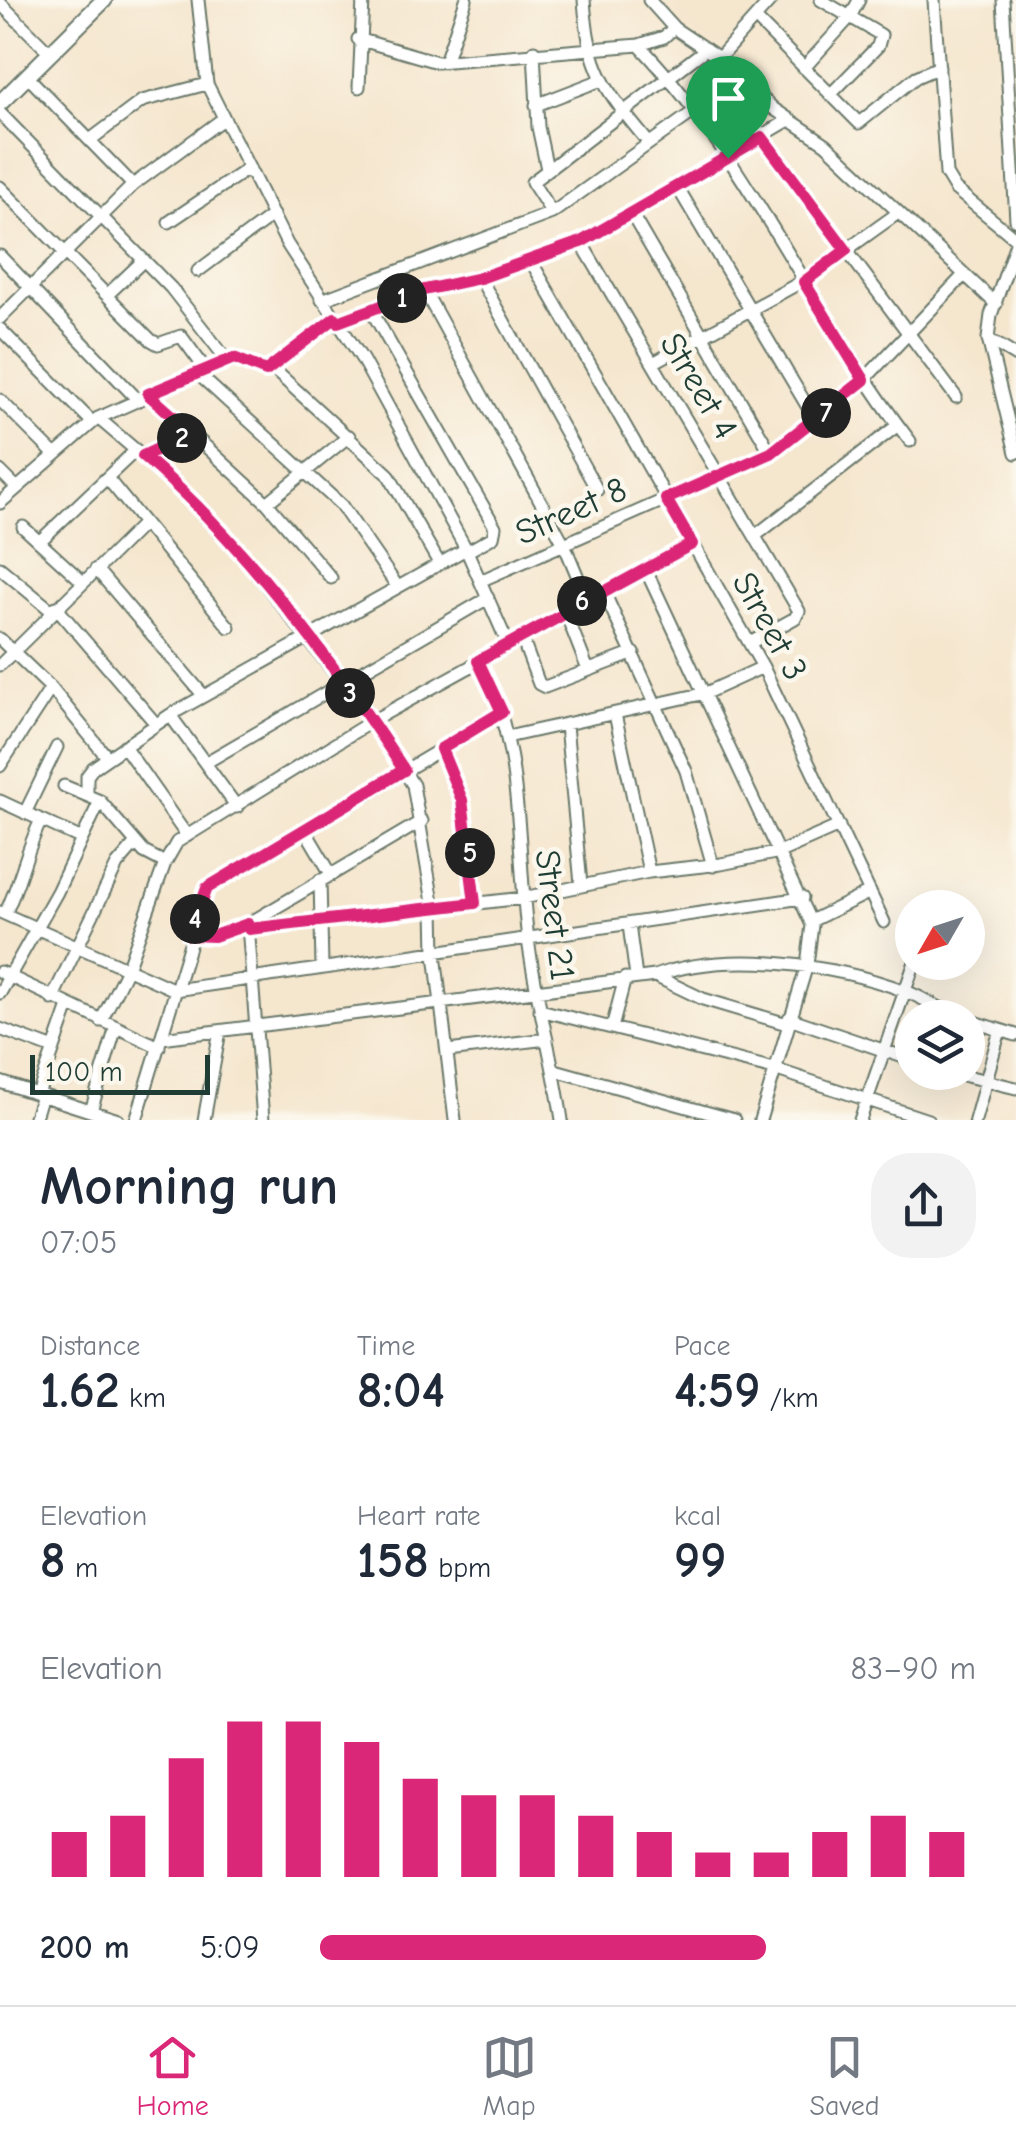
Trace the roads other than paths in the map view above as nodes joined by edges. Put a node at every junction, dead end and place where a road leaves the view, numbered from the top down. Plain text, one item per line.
1 (104, 0) edge
2 (198, 0) edge
3 (363, 0) edge
4 (466, 0) edge
5 (584, 0) edge
6 (649, 0) edge
7 (771, 0) edge
8 (821, 0) edge
9 (859, 0) edge
10 (934, 0) edge
11 (1002, 0) edge
12 (0, 3) edge
13 (850, 17) junction
14 (756, 19) junction
15 (674, 28) junction
16 (358, 39) junction
17 (639, 45) junction
18 (588, 48) junction
19 (706, 49) junction
20 (534, 52) junction
21 (50, 54) junction
22 (720, 58) junction
23 (445, 62) junction
24 (939, 67) junction
25 (804, 68) junction
26 (27, 76) junction
27 (669, 76) junction
28 (602, 80) junction
29 (207, 84) junction
30 (746, 84) junction
31 (359, 87) dead end
32 (830, 94) junction
33 (0, 103) edge
34 (536, 105) junction
35 (623, 112) junction
36 (0, 113) edge
37 (698, 113) junction
38 (224, 118) junction
39 (789, 120) junction
40 (762, 137) junction
41 (90, 140) junction
42 (648, 142) junction
43 (1014, 154) edge
44 (728, 158) junction
45 (249, 168) junction
46 (547, 169) junction
47 (133, 185) junction
48 (0, 187) edge
49 (678, 188) junction
50 (552, 213) junction
51 (898, 213) junction
52 (100, 214) junction
53 (273, 215) junction
54 (632, 215) junction
55 (1016, 220) edge
56 (170, 222) dead end
57 (1016, 241) edge
58 (581, 242) junction
59 (846, 250) junction
60 (64, 252) junction
61 (0, 256) edge
62 (144, 260) junction
63 (531, 261) junction
64 (198, 271) dead end
65 (964, 274) junction
66 (1012, 275) edge
67 (480, 278) junction
68 (804, 282) junction
69 (30, 286) junction
70 (424, 290) junction
71 (107, 295) junction
72 (322, 300) junction
73 (996, 304) junction
74 (371, 310) junction
75 (751, 312) junction
76 (0, 318) edge
77 (336, 320) junction
78 (0, 329) edge
79 (908, 333) junction
80 (703, 337) junction
81 (988, 339) junction
82 (1016, 356) edge
83 (228, 360) junction
84 (653, 363) junction
85 (271, 367) junction
86 (202, 372) junction
87 (864, 380) junction
88 (143, 396) junction
89 (956, 397) dead end
90 (0, 400) edge
91 (1011, 419) edge
92 (95, 420) junction
93 (816, 422) junction
94 (898, 425) junction
95 (192, 433) junction
96 (349, 436) junction
97 (910, 441) dead end
98 (53, 453) junction
99 (140, 453) junction
100 (771, 453) junction
101 (1016, 453) edge
102 (307, 470) junction
103 (0, 471) edge
104 (720, 477) junction
105 (107, 478) junction
106 (16, 487) junction
107 (598, 490) dead end
108 (666, 499) junction
109 (267, 502) junction
110 (0, 503) edge
111 (144, 523) junction
112 (23, 527) dead end
113 (755, 536) junction
114 (40, 542) junction
115 (564, 544) junction
116 (692, 544) junction
117 (467, 550) junction
118 (439, 563) junction
119 (0, 568) edge
120 (644, 568) junction
121 (96, 569) junction
122 (331, 578) dead end
123 (480, 580) junction
124 (82, 582) junction
125 (397, 586) junction
126 (603, 590) junction
127 (488, 598) junction
128 (586, 599) junction
129 (54, 609) junction
130 (565, 611) junction
131 (229, 627) dead end
132 (521, 636) junction
133 (0, 639) edge
134 (307, 639) junction
135 (750, 643) junction
136 (508, 644) junction
137 (11, 649) junction
138 (634, 652) junction
139 (478, 661) junction
140 (0, 665) edge
141 (763, 666) junction
142 (588, 670) junction
143 (341, 682) junction
144 (50, 688) junction
145 (706, 693) junction
146 (204, 696) junction
147 (658, 704) junction
148 (502, 712) junction
149 (614, 714) junction
150 (170, 715) junction
151 (372, 722) junction
152 (156, 724) junction
153 (566, 725) junction
154 (508, 738) junction
155 (124, 746) junction
156 (57, 747) dead end
157 (441, 749) junction
158 (107, 757) junction
159 (205, 763) junction
160 (0, 766) edge
161 (404, 770) junction
162 (64, 786) dead end
163 (87, 795) junction
164 (0, 801) edge
165 (100, 801) junction
166 (237, 807) junction
167 (25, 812) junction
168 (42, 820) junction
169 (422, 821) junction
170 (839, 826) junction
171 (305, 830) junction
172 (187, 836) junction
173 (80, 838) junction
174 (136, 843) junction
175 (780, 852) junction
176 (165, 863) junction
177 (712, 866) junction
178 (649, 872) junction
179 (325, 877) junction
180 (581, 884) junction
181 (870, 892) junction
182 (523, 898) junction
183 (802, 898) junction
184 (475, 903) junction
185 (434, 908) junction
186 (2, 913) edge
187 (320, 920) junction
188 (811, 921) junction
189 (884, 922) dead end
190 (628, 924) junction
191 (249, 927) junction
192 (36, 928) junction
193 (190, 935) junction
194 (528, 940) junction
195 (78, 947) junction
196 (435, 954) junction
197 (806, 965) junction
198 (322, 966) junction
199 (127, 969) junction
200 (5, 974) edge
201 (656, 976) junction
202 (255, 978) junction
203 (630, 978) junction
204 (909, 980) edge
205 (535, 988) junction
206 (175, 990) junction
207 (906, 991) junction
208 (0, 994) edge
209 (52, 999) junction
210 (924, 1000) edge
211 (440, 1003) junction
212 (69, 1006) junction
213 (540, 1010) junction
214 (101, 1021) junction
215 (788, 1021) junction
216 (985, 1025) edge
217 (257, 1026) junction
218 (0, 1028) edge
219 (116, 1028) junction
220 (612, 1028) junction
221 (1000, 1030) junction
222 (220, 1031) junction
223 (1016, 1034) edge
224 (547, 1039) junction
225 (160, 1042) junction
226 (54, 1049) junction
227 (448, 1051) junction
228 (886, 1051) junction
229 (895, 1054) edge
230 (774, 1068) junction
231 (555, 1070) junction
232 (0, 1082) edge
233 (987, 1082) junction
234 (1016, 1088) edge
235 (40, 1095) junction
236 (866, 1102) junction
237 (86, 1114) edge
238 (34, 1120) edge
239 (118, 1120) edge
240 (136, 1120) edge
241 (204, 1120) edge
242 (263, 1120) edge
243 (455, 1120) edge
244 (562, 1120) edge
245 (734, 1120) edge
246 (760, 1120) edge
247 (860, 1120) edge
248 (928, 1120) edge
249 (975, 1120) edge

1 - 21 street
2 - 29 street
3 - 16 street
4 - 23 street
5 - 18 street
6 - 15 street
7 - 14 street
8 - 13 street
9 - 13 street
10 - 24 street
11 - 43 street
12 - 21 street
13 - 25 street
13 - 32 street
14 - 22 street
14 - 25 street
15 - 17 street
15 - 19 street
16 - 23 street
16 - 31 street
17 - 18 street
17 - 27 street
18 - 20 street
18 - 28 street
19 - 22 street
19 - 27 street
20 - 23 street
20 - 34 street
21 - 26 street
22 - 30 street
24 - 32 street
24 - 57 street
25 - 32 street
26 - 33 street
26 - 41 street
27 - 35 street
27 - 37 street
28 - 34 street
28 - 35 street
29 - 38 street
29 - 41 street
30 - 37 street
30 - 39 street
34 - 46 street
35 - 42 street
35 - 46 street
36 - 52 street
37 - 42 street
37 - 44 street
38 - 45 street
38 - 47 street
39 - 40 street
39 - 51 street
40 - 44 street
40 - 59 street
41 - 47 street
42 - 50 street
43 - 55 street
44 - 49 street
44 - 68 street
45 - 53 street
45 - 56 street
46 - 50 street
47 - 52 street
48 - 60 street
49 - 54 street
49 - 75 street
50 - 72 street
51 - 59 street
51 - 65 street
52 - 60 street
52 - 62 street
53 - 64 street
53 - 72 street
54 - 58 street
54 - 80 street
57 - 66 street
58 - 63 street
58 - 84 street, Street 4
59 - 68 street
59 - 79 street
60 - 69 street
60 - 71 street
61 - 69 street
62 - 71 street
62 - 83 street
63 - 67 street
63 - 108 street, Street 3
65 - 73 street
65 - 79 street, Street 8
66 - 73 street
67 - 70 street
67 - 107 street
68 - 75 street
68 - 87 street
69 - 76 street
69 - 88 street
70 - 74 street
70 - 115 street
71 - 86 street
72 - 77 street
73 - 81 street
74 - 77 street
74 - 117 street
75 - 80 street
75 - 93 street
77 - 85 street
77 - 117 street
78 - 92 street
79 - 87 street, Street 8
79 - 89 street
80 - 84 street
80 - 100 street
81 - 82 street
81 - 91 street
83 - 85 street
83 - 86 street
84 - 104 street, Street 4
85 - 96 street
86 - 88 street
86 - 102 street
87 - 93 street, Street 8
87 - 94 street
88 - 92 street
88 - 95 street
90 - 98 street
91 - 101 street
92 - 98 street
92 - 99 street
93 - 100 street, Street 8
94 - 97 street
94 - 113 street
95 - 99 street
95 - 109 street
96 - 102 street
96 - 118 street
98 - 106 street
99 - 105 street
99 - 134 street
100 - 104 street, Street 8
102 - 109 street
102 - 125 street
103 - 106 street
104 - 108 street, Street 8
104 - 113 street, Street 4
105 - 111 street
105 - 114 street
106 - 110 street
108 - 115 street, Street 8
108 - 116 street, Street 3
109 - 122 street
111 - 121 street
111 - 131 street
112 - 114 street
113 - 135 street, Street 4
114 - 124 street
115 - 123 street, Street 8
115 - 128 street
116 - 120 street
116 - 135 street, Street 3
117 - 118 street
117 - 123 street
118 - 125 street
119 - 129 street
120 - 126 street
120 - 145 street
121 - 124 street
121 - 146 street
123 - 127 street
124 - 129 street
125 - 134 street
126 - 128 street
126 - 138 street
127 - 136 street
127 - 143 street
128 - 130 street
129 - 137 street
129 - 152 street
130 - 132 street
130 - 142 street
132 - 136 street
132 - 142 street
133 - 137 street
134 - 143 street
134 - 146 street
135 - 141 street, Street 3
136 - 139 street
137 - 140 street
137 - 144 street
138 - 142 street
138 - 147 street
139 - 148 street, Street 21
139 - 151 street
141 - 145 street
141 - 170 street, Street 3
143 - 151 street
143 - 159 street
144 - 158 street
144 - 160 street
145 - 147 street
145 - 175 street
146 - 150 street
147 - 149 street
147 - 177 street
148 - 154 street, Street 21
148 - 157 street
149 - 153 street
149 - 178 street
150 - 152 street
150 - 159 street
151 - 161 street
151 - 166 street
152 - 155 street
153 - 154 street
153 - 180 street
154 - 182 street, Street 21
155 - 158 street
155 - 172 street
156 - 167 street
157 - 161 street
157 - 184 street
158 - 163 street
159 - 166 street
161 - 169 street
161 - 171 street
162 - 163 street
163 - 165 street
164 - 167 street
165 - 173 street
165 - 174 street
166 - 172 street
167 - 168 street
168 - 173 street
168 - 186 street
169 - 179 street
169 - 185 street
170 - 175 street
170 - 181 street, Street 3
171 - 179 street
171 - 193 street
172 - 176 street
173 - 192 street
174 - 176 street
174 - 195 street
175 - 177 street
175 - 183 street
176 - 199 street
177 - 178 street
178 - 180 street
179 - 187 street
179 - 191 street
180 - 182 street
181 - 188 street
181 - 189 street, Street 3
182 - 184 street
182 - 194 street, Street 21
183 - 188 street
183 - 190 street
184 - 185 street
185 - 187 street
185 - 196 street
186 - 192 street
187 - 191 street
187 - 198 street
188 - 197 street
190 - 194 street
190 - 203 street
191 - 193 street
191 - 202 street
192 - 195 street
192 - 200 street
193 - 206 street
194 - 196 street
194 - 205 street, Street 21
195 - 199 street
195 - 209 street
196 - 198 street
196 - 211 street
197 - 201 street
197 - 207 street
197 - 215 street
198 - 202 street
199 - 206 street
199 - 214 street
200 - 208 street
200 - 209 street
201 - 203 street
201 - 215 street
202 - 206 street
202 - 217 street
203 - 205 street
203 - 220 street
204 - 207 street
205 - 211 street
205 - 213 street, Street 21
206 - 225 street
207 - 210 street
207 - 228 street
209 - 212 street
211 - 217 street
211 - 227 street
212 - 214 street
212 - 226 street
213 - 220 street
213 - 224 street, Street 21
214 - 219 street
215 - 228 street
215 - 230 street
216 - 221 street
217 - 222 street
217 - 242 street
218 - 226 street
219 - 225 street
219 - 237 street
220 - 230 street
221 - 223 street
221 - 233 street
222 - 225 street
222 - 241 street
224 - 227 street
224 - 231 street, Street 21
225 - 240 street
226 - 235 street
227 - 243 street
228 - 229 street
228 - 236 street
230 - 236 street
230 - 246 street
231 - 244 street, Street 21
231 - 245 street
232 - 235 street
233 - 234 street
233 - 249 street
235 - 237 street
235 - 238 street
236 - 247 street
236 - 248 street
237 - 239 street

